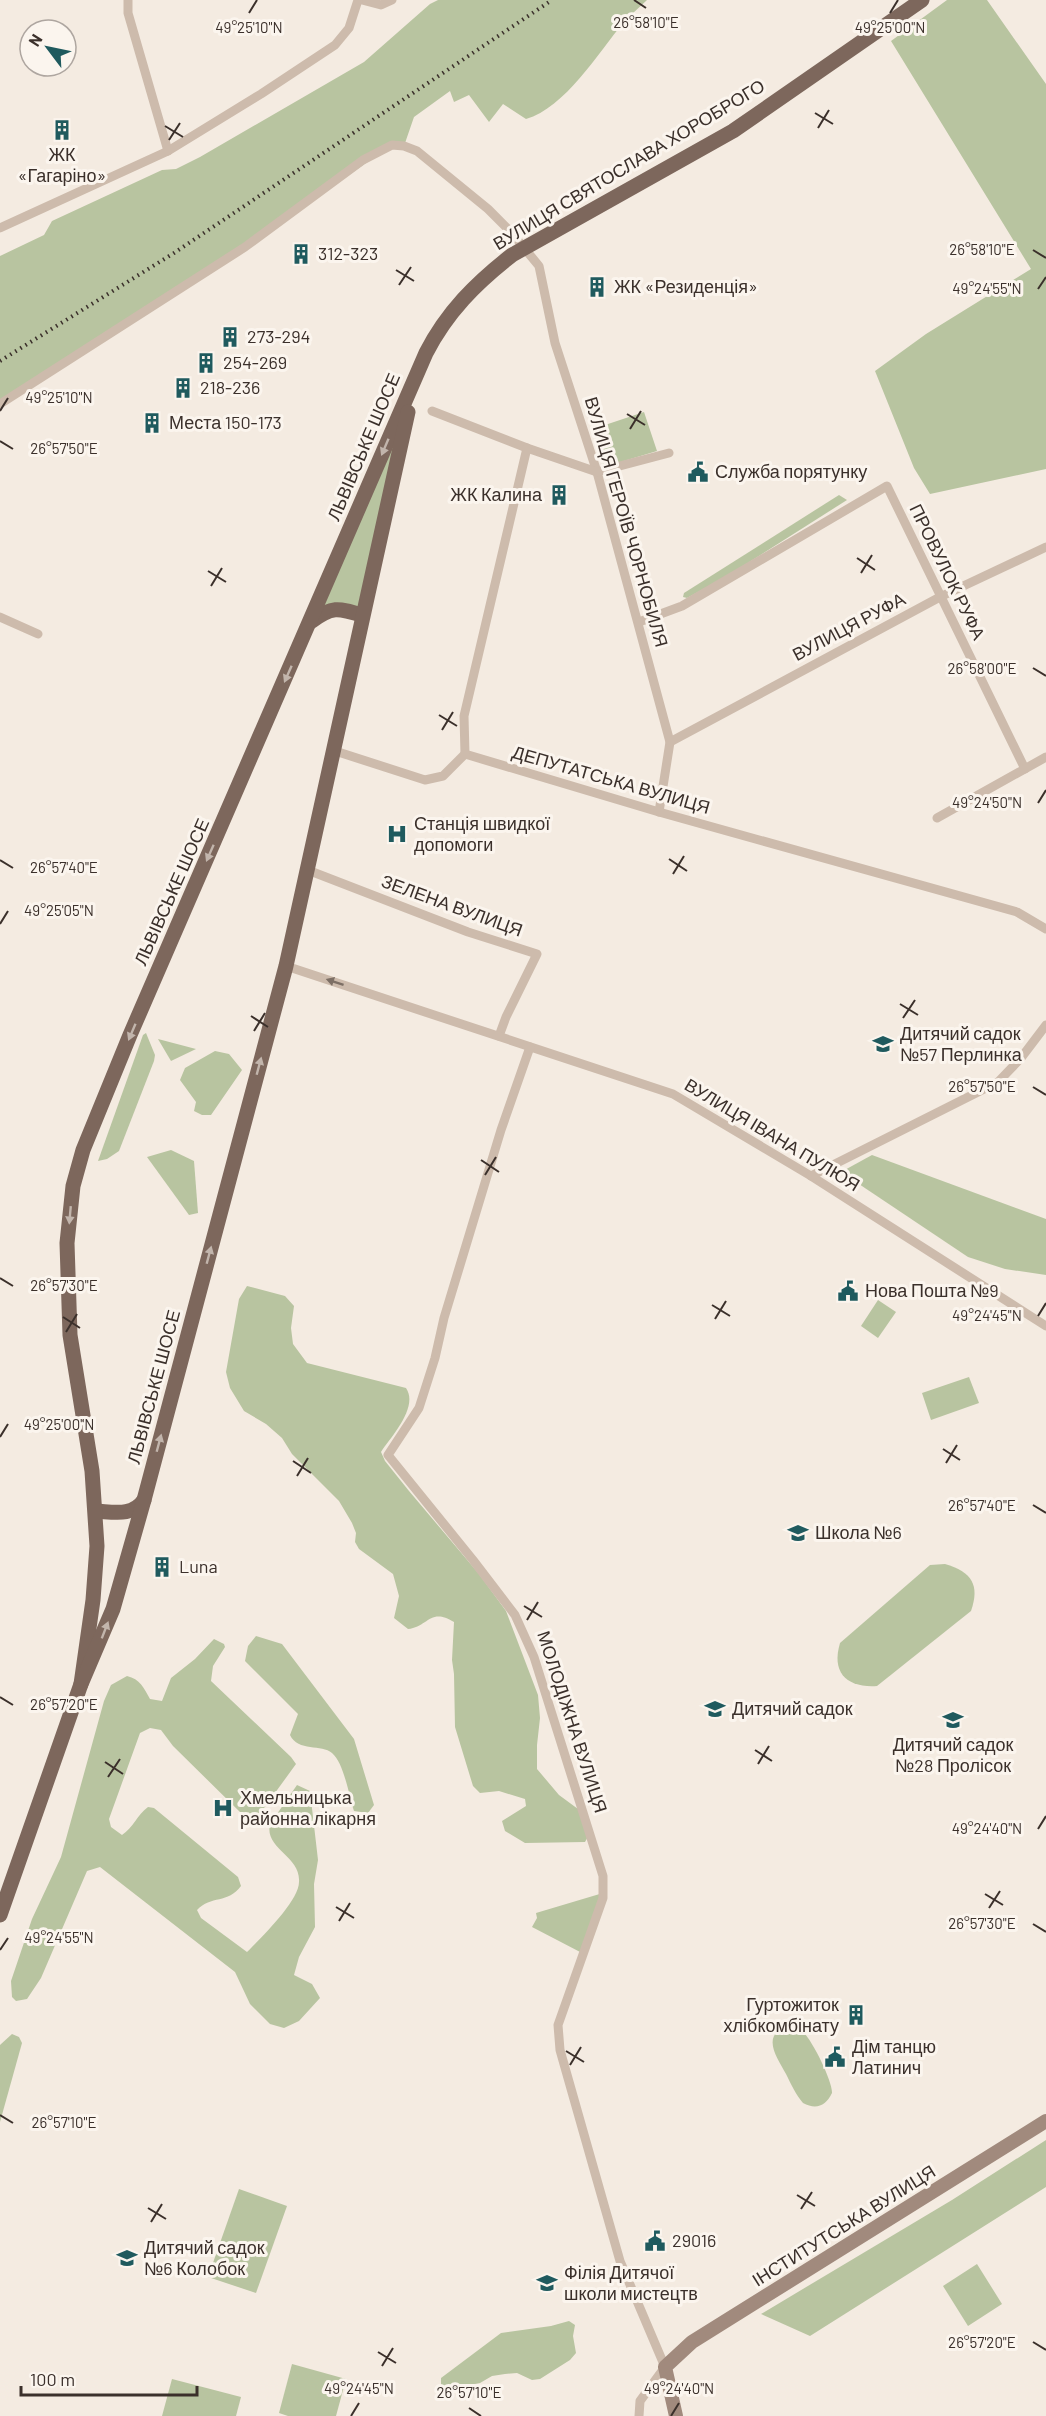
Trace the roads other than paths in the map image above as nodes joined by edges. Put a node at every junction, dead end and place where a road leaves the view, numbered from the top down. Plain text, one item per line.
1 (128, 0) edge
2 (360, 0) edge
3 (392, 0) edge
4 (922, 0) edge
5 (168, 151) junction
6 (0, 228) edge
7 (524, 248) junction
8 (416, 374) junction
9 (0, 404) edge
10 (432, 411) dead end
11 (527, 448) junction
12 (669, 453) dead end
13 (597, 472) junction
14 (1046, 547) edge
15 (940, 597) junction
16 (362, 615) junction
17 (0, 617) edge
18 (312, 621) junction
19 (639, 622) junction
20 (38, 634) dead end
21 (670, 742) junction
22 (332, 750) junction
23 (465, 754) junction
24 (1046, 757) edge
25 (1025, 769) junction
26 (659, 812) junction
27 (937, 818) dead end
28 (305, 869) junction
29 (1046, 929) edge
30 (286, 966) junction
31 (1046, 1025) edge
32 (499, 1036) junction
33 (530, 1047) junction
34 (811, 1176) junction
35 (1046, 1326) edge
36 (144, 1500) junction
37 (96, 1512) junction
38 (81, 1684) junction
39 (0, 1915) edge
40 (1046, 2121) edge
41 (665, 2367) junction
42 (639, 2416) edge
43 (676, 2416) edge

1 - 5 street
2 - 3 street
2 - 5 street
4 - 7 main road, ВУЛИЦЯ СВЯТОСЛАВА ХОРОБРОГО
5 - 6 street
7 - 8 main road, ВУЛИЦЯ СВЯТОСЛАВА ХОРОБРОГО
7 - 9 street, ВУЛИЦЯ ГЕРОЇВ ЧОРНОБИЛЯ
7 - 13 street, ВУЛИЦЯ ГЕРОЇВ ЧОРНОБИЛЯ
8 - 16 main road, ЛЬВІВСЬКЕ ШОСЕ
8 -> 18 main road, ЛЬВІВСЬКЕ ШОСЕ
10 - 11 street
11 - 13 street
11 - 23 street
12 - 13 street
13 - 19 street, ВУЛИЦЯ ГЕРОЇВ ЧОРНОБИЛЯ
14 - 15 street, ВУЛИЦЯ РУФА
15 - 19 street, ПРОВУЛОК РУФА
15 - 21 street, ВУЛИЦЯ РУФА
15 - 25 street, ПРОВУЛОК РУФА
16 - 18 main road
16 - 22 main road, ЛЬВІВСЬКЕ ШОСЕ
17 - 20 street
18 -> 37 main road, ЛЬВІВСЬКЕ ШОСЕ
19 - 21 street, ВУЛИЦЯ ГЕРОЇВ ЧОРНОБИЛЯ
21 - 26 street, ВУЛИЦЯ ГЕРОЇВ ЧОРНОБИЛЯ
22 - 23 street
22 - 28 main road, ЛЬВІВСЬКЕ ШОСЕ
23 - 26 street, ДЕПУТАТСЬКА ВУЛИЦЯ
24 - 25 street
25 - 27 street
26 - 29 street, ДЕПУТАТСЬКА ВУЛИЦЯ
28 - 30 main road, ЛЬВІВСЬКЕ ШОСЕ
28 - 32 street, ЗЕЛЕНА ВУЛИЦЯ
32 -> 30 street, ВУЛИЦЯ ІВАНА ПУЛЮЯ
36 -> 30 main road, ЛЬВІВСЬКЕ ШОСЕ
31 - 34 street
32 - 33 street, ВУЛИЦЯ ІВАНА ПУЛЮЯ
33 - 34 street, ВУЛИЦЯ ІВАНА ПУЛЮЯ
33 - 41 street, МОЛОДІЖНА ВУЛИЦЯ
34 - 35 street, ВУЛИЦЯ ІВАНА ПУЛЮЯ
36 - 37 main road
38 -> 36 main road, ЛЬВІВСЬКЕ ШОСЕ
37 - 38 main road, ЛЬВІВСЬКЕ ШОСЕ
38 - 39 main road, ЛЬВІВСЬКЕ ШОСЕ
40 - 41 street, ІНСТИТУТСЬКА ВУЛИЦЯ
41 - 42 street
41 - 43 street, МОЛОДІЖНА ВУЛИЦЯ

